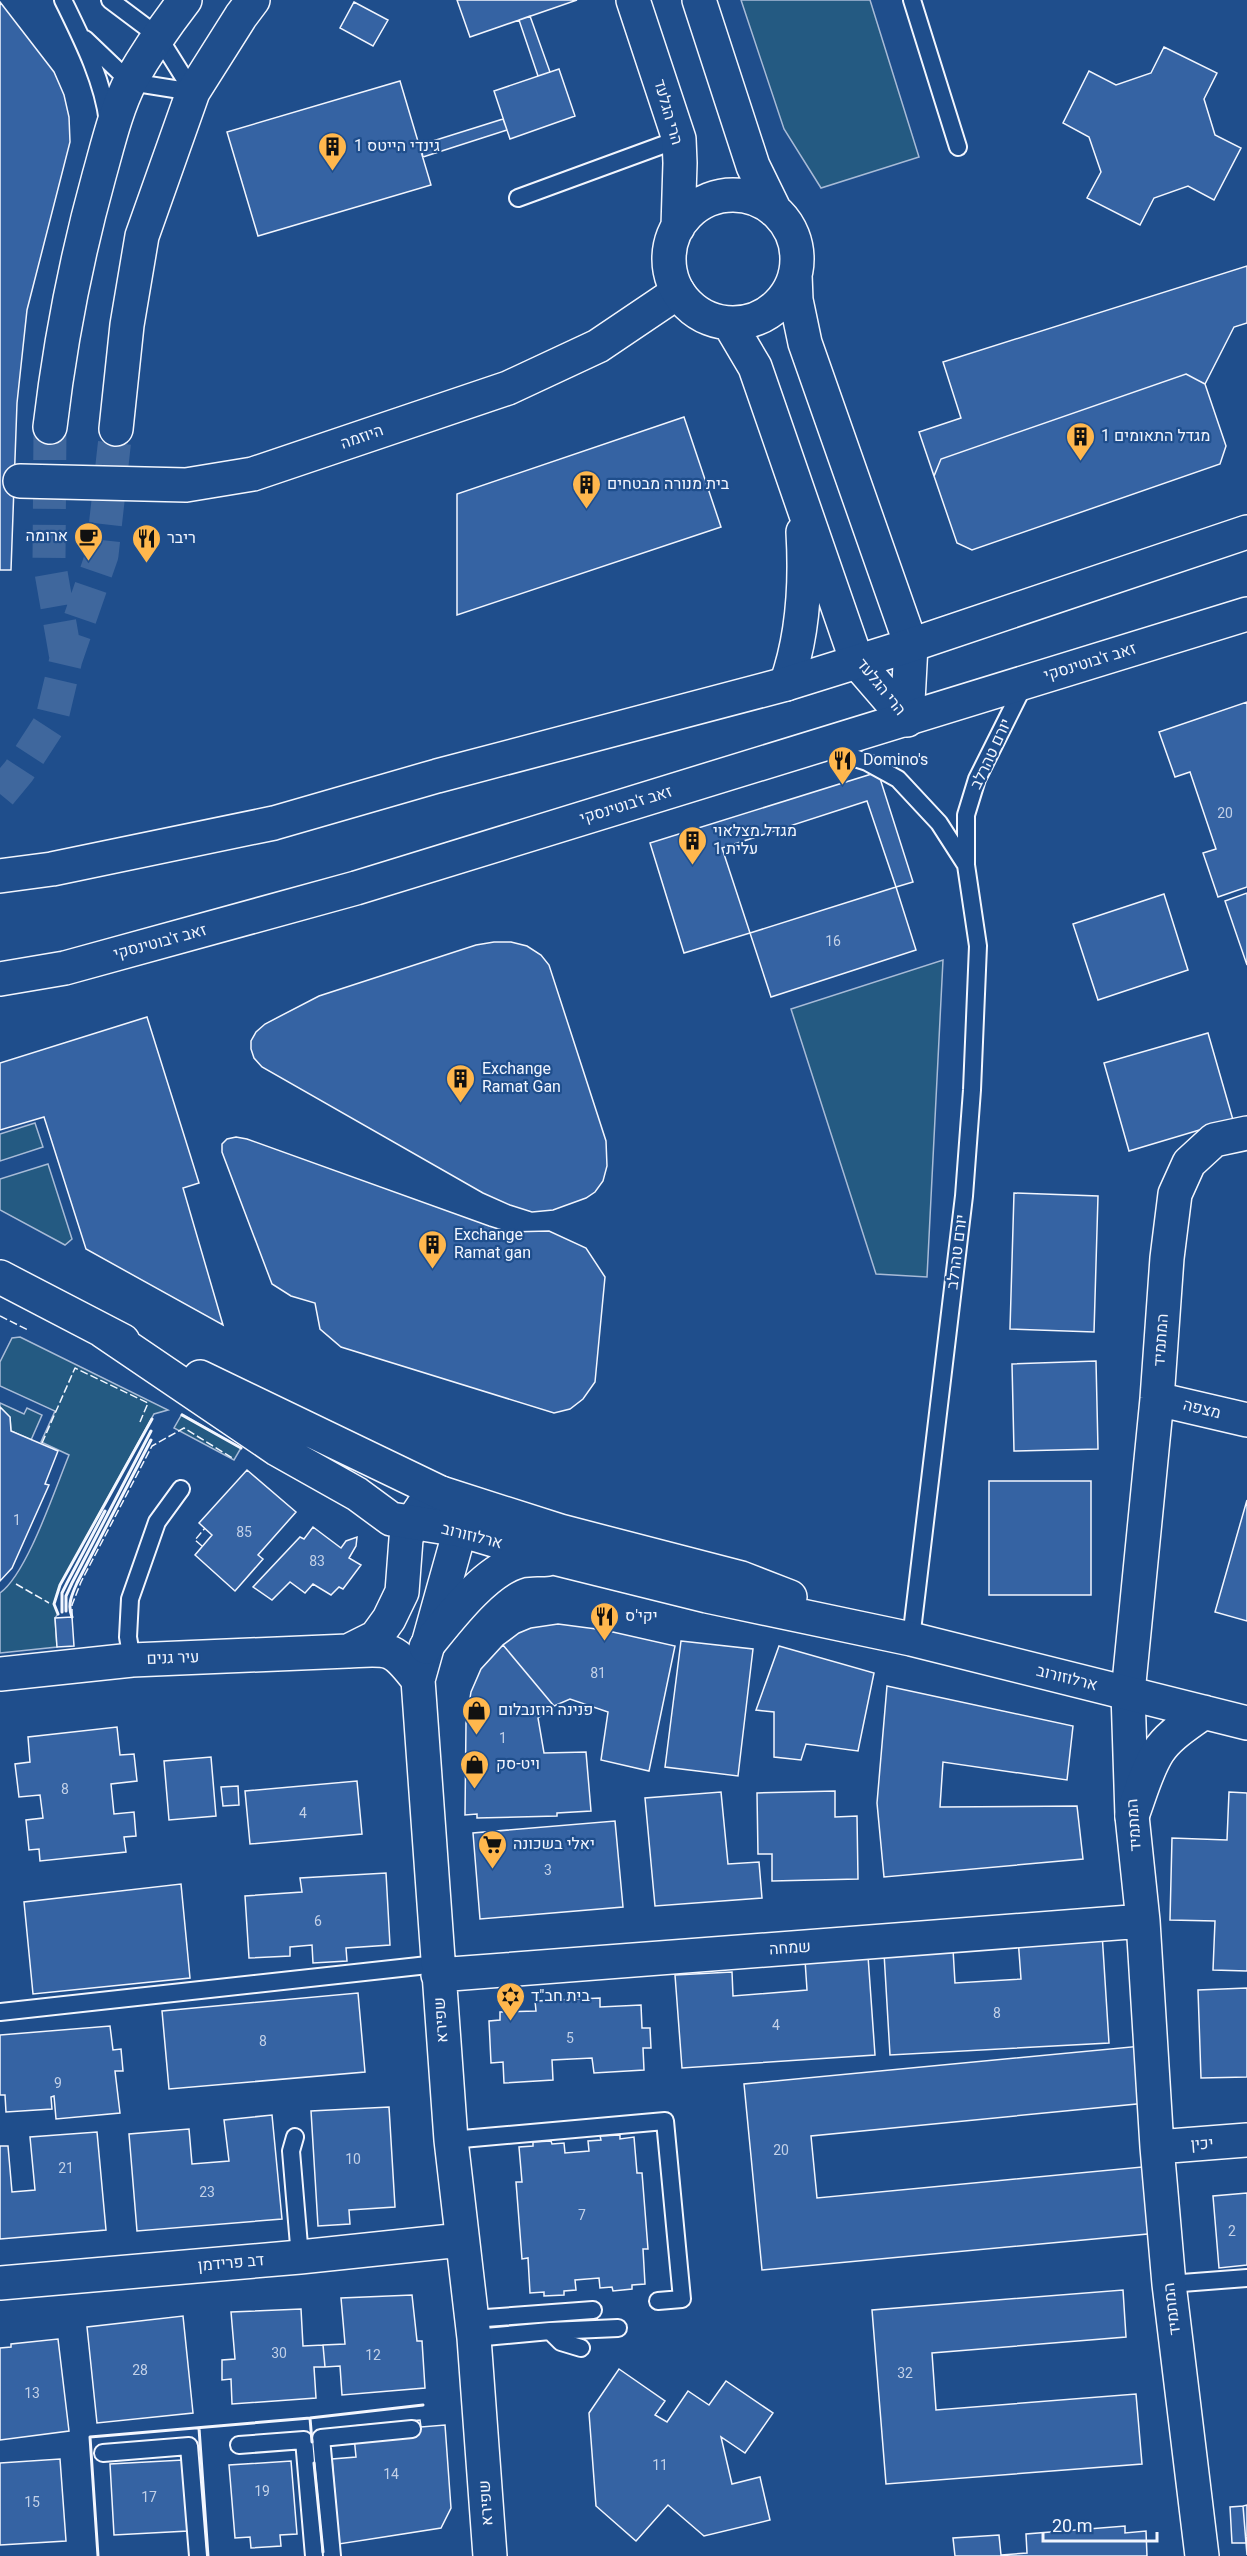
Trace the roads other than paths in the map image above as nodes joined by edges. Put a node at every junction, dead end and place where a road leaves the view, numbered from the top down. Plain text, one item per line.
1 (63, 0) edge
2 (110, 0) edge
3 (185, 0) edge
4 (253, 0) edge
5 (633, 0) edge
6 (699, 0) edge
7 (912, 0) edge
8 (80, 34) junction
9 (158, 36) junction
10 (130, 82) junction
11 (193, 92) junction
12 (110, 138) junction
13 (679, 139) junction
14 (958, 147) dead end
15 (518, 198) dead end
16 (775, 211) junction
17 (678, 227) junction
18 (795, 275) junction
19 (678, 292) junction
20 (729, 323) junction
21 (50, 428) tunnel mouth
22 (116, 429) tunnel mouth
23 (20, 481) dead end
24 (801, 497) junction
25 (1247, 532) edge
26 (1247, 614) edge
27 (911, 645) junction
28 (857, 662) junction
29 (1025, 682) junction
30 (786, 684) junction
31 (907, 720) junction
32 (819, 747) junction
33 (966, 865) junction
34 (0, 876) edge
35 (0, 979) edge
36 (1247, 1133) edge
37 (0, 1277) edge
38 (103, 1332) junction
39 (1157, 1399) junction
40 (1247, 1420) edge
41 (181, 1489) dead end
42 (441, 1493) junction
43 (411, 1524) junction
44 (460, 1530) junction
45 (555, 1558) junction
46 (899, 1636) junction
47 (426, 1647) junction
48 (348, 1651) junction
49 (132, 1660) junction
50 (0, 1674) edge
51 (418, 1680) junction
52 (1128, 1693) junction
53 (1204, 1712) junction
54 (1247, 1723) edge
55 (1132, 1816) junction
56 (1143, 1921) junction
57 (438, 1969) junction
58 (0, 2012) edge
59 (295, 2138) dead end
60 (451, 2140) junction
61 (1247, 2140) edge
62 (1157, 2147) junction
63 (461, 2240) junction
64 (300, 2258) junction
65 (1247, 2278) edge
66 (0, 2283) edge
67 (1168, 2284) junction
68 (658, 2301) dead end
69 (593, 2310) dead end
70 (473, 2328) junction
71 (618, 2328) dead end
72 (550, 2331) junction
73 (581, 2348) dead end
74 (412, 2429) dead end
75 (239, 2445) dead end
76 (103, 2453) dead end
77 (198, 2556) edge
78 (314, 2556) edge
79 (332, 2556) edge
80 (490, 2556) edge
81 (1202, 2556) edge

1 - 8 lane
2 - 9 lane
3 - 9 street
4 - 11 street
5 - 13 street, הרי הגלעד
6 - 16 street
7 - 14 lane
8 - 10 lane
8 - 12 lane
9 - 10 street
9 - 11 lane
10 - 11 lane
10 - 12 street
11 - 22 street
12 - 21 street
13 - 15 lane
13 - 17 street, הרי הגלעד
16 - 17 street
16 - 18 street
17 - 19 street
18 - 20 street
18 - 27 street, הרי הגלעד
19 - 20 street
19 - 23 street, היוזמה
20 - 24 street, הרי הגלעד
24 - 28 street, הרי הגלעד
24 - 30 street
25 - 27 street
26 - 29 street, זאב ז'בוטינסקי
27 - 28 street
27 - 31 street, הרי הגלעד
28 - 30 street
28 - 31 street, הרי הגלעד
29 - 31 street, זאב ז'בוטינסקי
29 - 33 lane, יורם טהרלב
30 - 34 street
31 - 32 street, זאב ז'בוטינסקי
32 - 33 lane, יורם טהרלב
32 - 35 street, זאב ז'בוטינסקי
33 - 46 lane, יורם טהרלב
36 - 39 street, המתמיד
37 - 38 street, ארלוזורוב
38 - 42 street, ארלוזורוב
38 - 43 street, ארלוזורוב
39 - 40 street, מצפה
39 - 52 street, המתמיד
41 - 49 lane
42 - 43 street, עיר גנים
42 - 44 street
42 - 46 street, ארלוזורוב
43 - 44 street, ארלוזורוב
43 - 48 street, עיר גנים
44 - 45 street, ארלוזורוב
44 - 47 street, שפירא
45 - 46 street, ארלוזורוב
45 - 47 street
46 - 52 street, ארלוזורוב
47 - 51 street, שפירא
48 - 49 street, עיר גנים
48 - 51 street, עיר גנים
49 - 50 street, עיר גנים
51 - 57 street, שפירא
52 - 53 street, ארלוזורוב
52 - 55 street, המתמיד
53 - 54 street, ארלוזורוב
53 - 55 street
55 - 56 street, המתמיד
56 - 57 street, שמחה
56 - 62 street, המתמיד
57 - 58 lane
57 - 60 street, שפירא
59 - 64 lane
60 - 63 street, שפירא
60 - 68 lane
61 - 62 street, יכין
62 - 67 street, המתמיד
63 - 64 street, דב פרידמן
63 - 70 street, שפירא
64 - 66 street, דב פרידמן
65 - 67 lane
67 - 81 street, המתמיד
69 - 70 lane
70 - 72 lane
70 - 80 street, שפירא
71 - 72 lane
72 - 73 lane
74 - 79 lane
75 - 78 lane
76 - 77 lane

